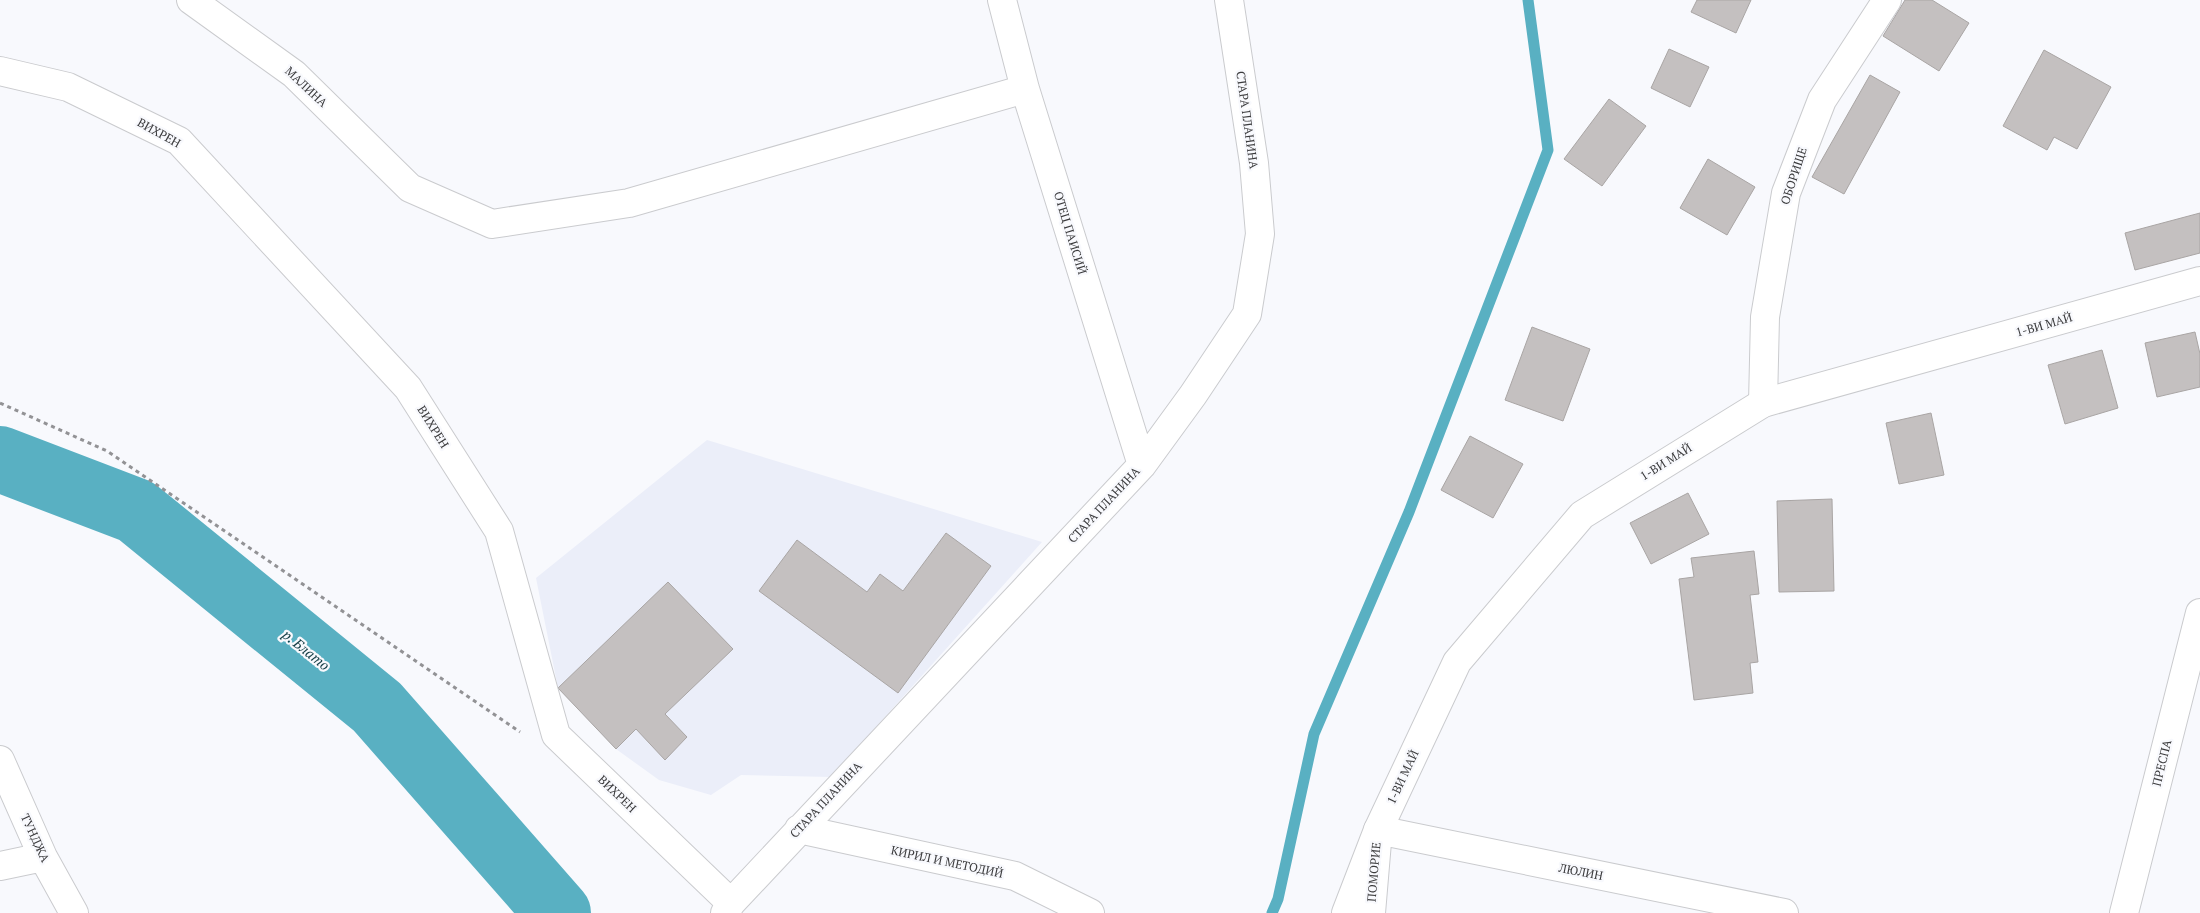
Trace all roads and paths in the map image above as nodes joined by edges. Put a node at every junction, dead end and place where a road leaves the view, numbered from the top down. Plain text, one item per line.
1 (191, 0) edge
2 (1002, 0) edge
3 (1229, 0) edge
4 (1887, 0) edge
5 (0, 71) edge
6 (1025, 89) junction
7 (2200, 281) edge
8 (0, 403) edge
9 (1763, 403) junction
10 (1142, 465) junction
11 (2200, 613) edge
12 (556, 735) junction
13 (0, 760) edge
14 (799, 829) junction
15 (1378, 830) junction
16 (42, 857) junction
17 (0, 866) edge
18 (728, 908) edge
19 (74, 913) edge
20 (1090, 913) edge
21 (1346, 913) edge
22 (1371, 913) edge
23 (1784, 913) edge
24 (2124, 913) edge

1 - 6 street, МАЛИНА
2 - 6 street, ОТЕЦ ПАИСИЙ
3 - 10 street, СТАРА ПЛАНИНА
4 - 9 street, ОБОРИЩЕ
5 - 12 street, ВИХРЕН
6 - 10 street, ОТЕЦ ПАИСИЙ
7 - 9 street, 1-ВИ МАЙ
8 - 12 path
9 - 15 street, 1-ВИ МАЙ
10 - 14 street, СТАРА ПЛАНИНА
11 - 24 street, ПРЕСПА
12 - 18 street, ВИХРЕН
13 - 16 street, ТУНДЖА
14 - 18 street, СТАРА ПЛАНИНА
14 - 20 street, КИРИЛ И МЕТОДИЙ
15 - 21 street, 1-ВИ МАЙ
15 - 22 street, ПОМОРИЕ
15 - 23 street, ЛЮЛИН
16 - 17 street
16 - 19 street, ТУНДЖА

